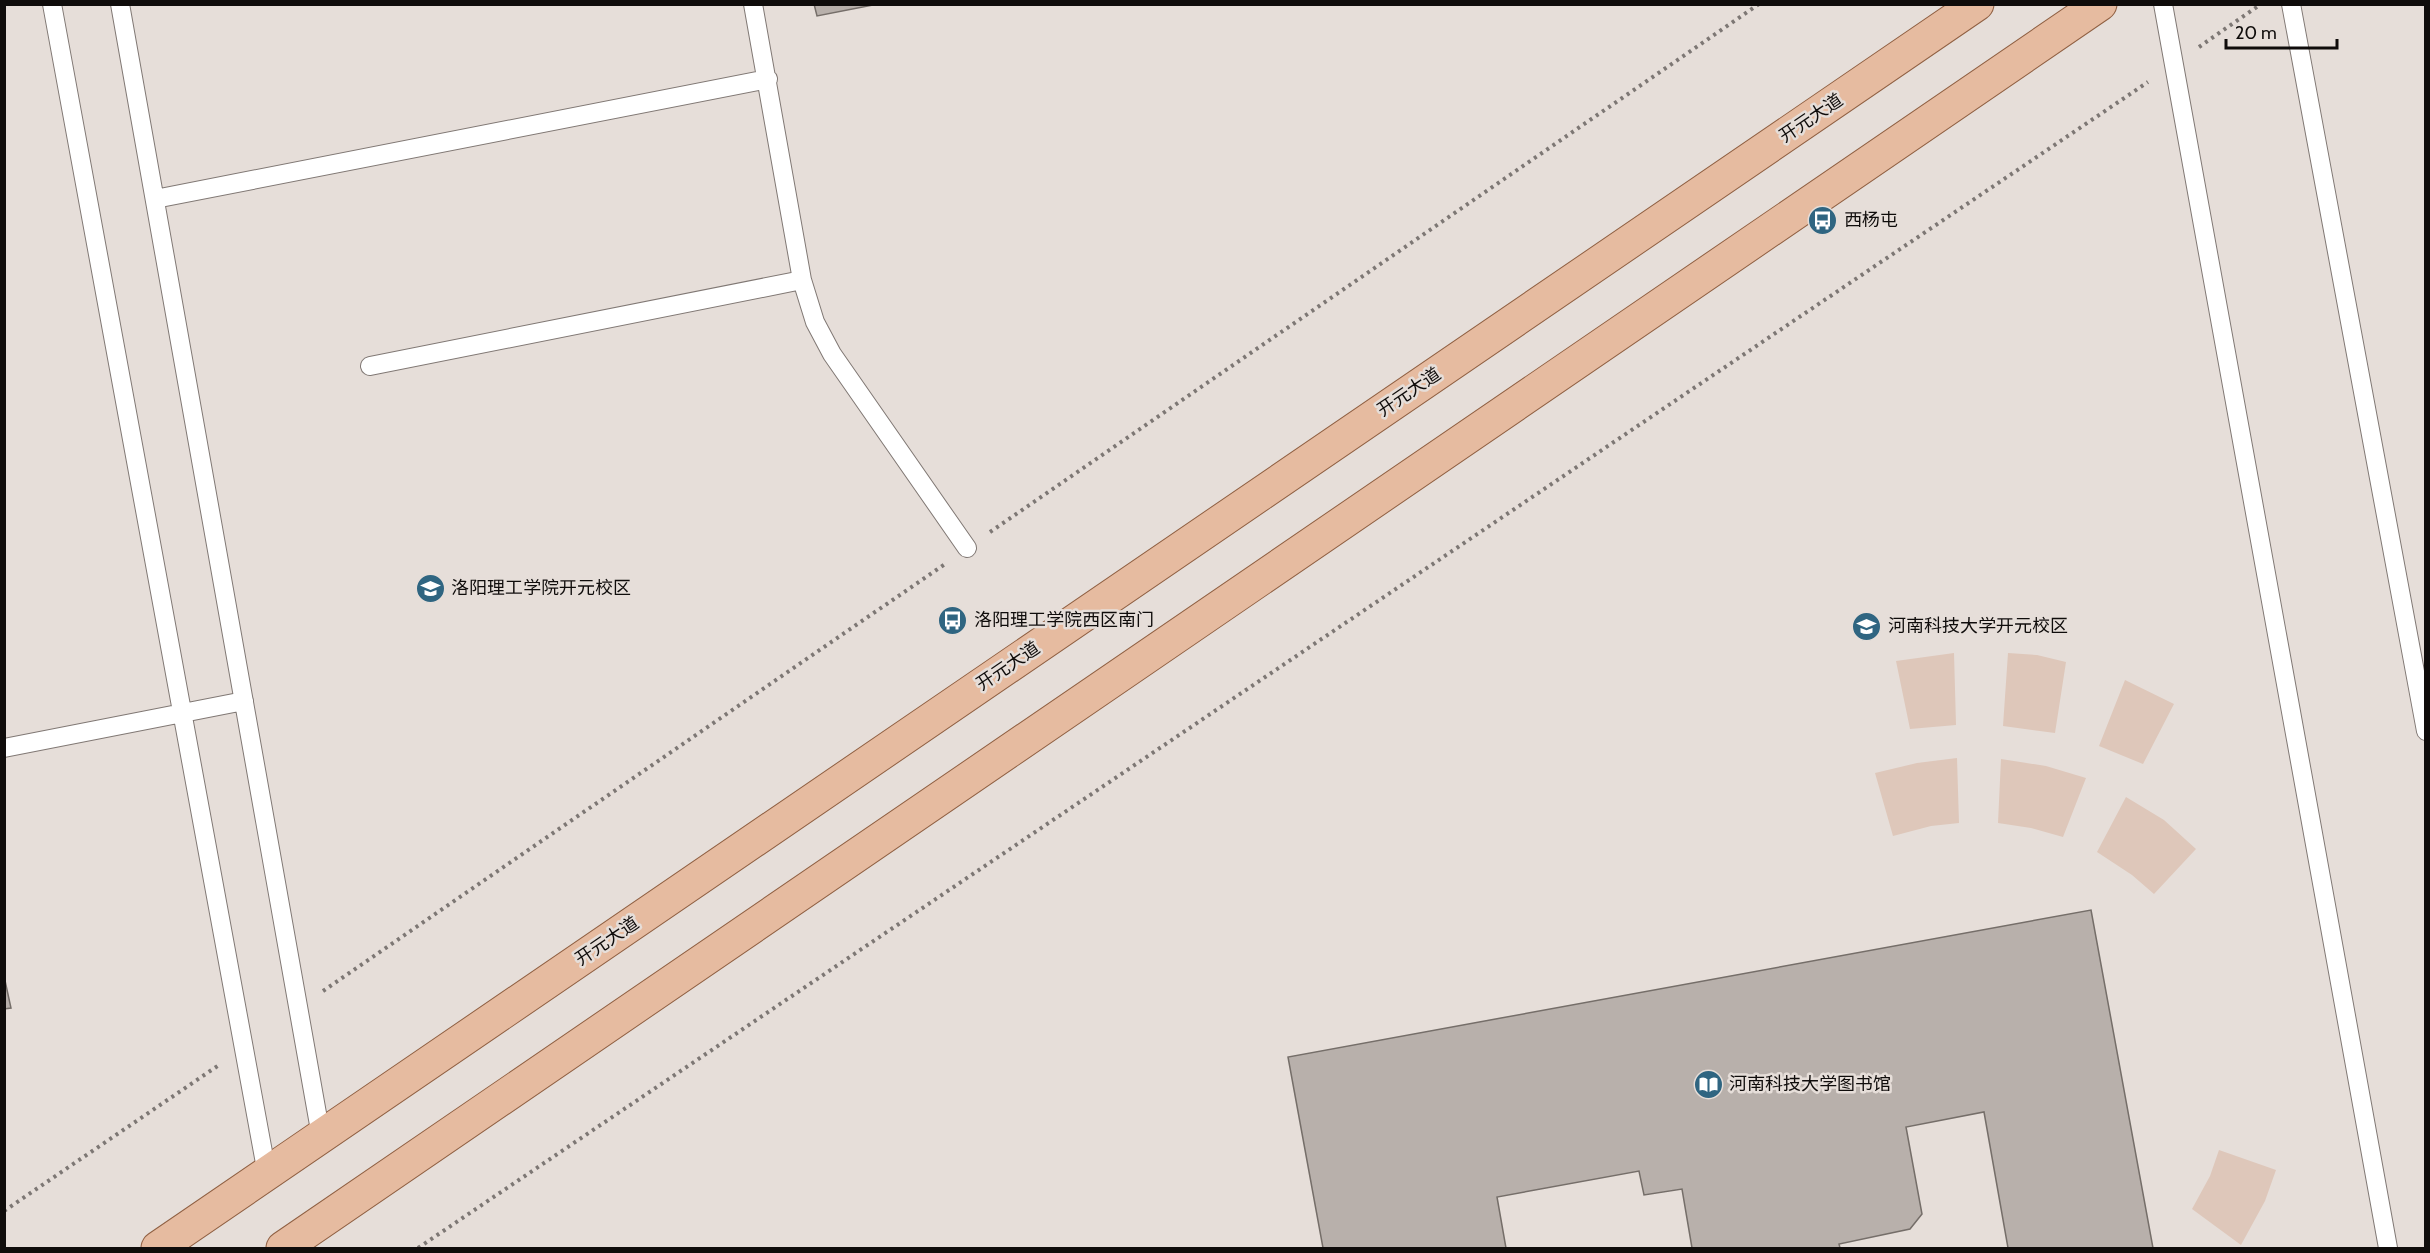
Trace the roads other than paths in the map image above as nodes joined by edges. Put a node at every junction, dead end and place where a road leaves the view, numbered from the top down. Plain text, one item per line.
1 (52, 4) edge
2 (120, 4) edge
3 (753, 4) edge
4 (1977, 4) edge
5 (2100, 4) edge
6 (2163, 4) edge
7 (2291, 4) edge
8 (768, 79) junction
9 (155, 199) junction
10 (802, 280) junction
11 (370, 366) dead end
12 (967, 548) road end
13 (244, 701) junction
14 (182, 714) junction
15 (2426, 731) edge
16 (4, 748) edge
17 (321, 1136) junction
18 (267, 1174) junction
19 (158, 1248) edge
20 (283, 1248) edge
21 (2388, 1248) edge

1 - 14 lane
2 - 9 lane
3 - 8 lane
4 - 17 main road, 开元大道
5 - 20 main road
6 - 21 lane
7 - 15 lane
8 - 9 lane
8 - 10 lane
9 - 13 lane
10 - 11 lane
10 - 12 lane
13 - 14 lane
13 - 17 lane
14 - 16 lane
14 - 18 lane
17 - 18 main road, 开元大道
18 - 19 main road, 开元大道

